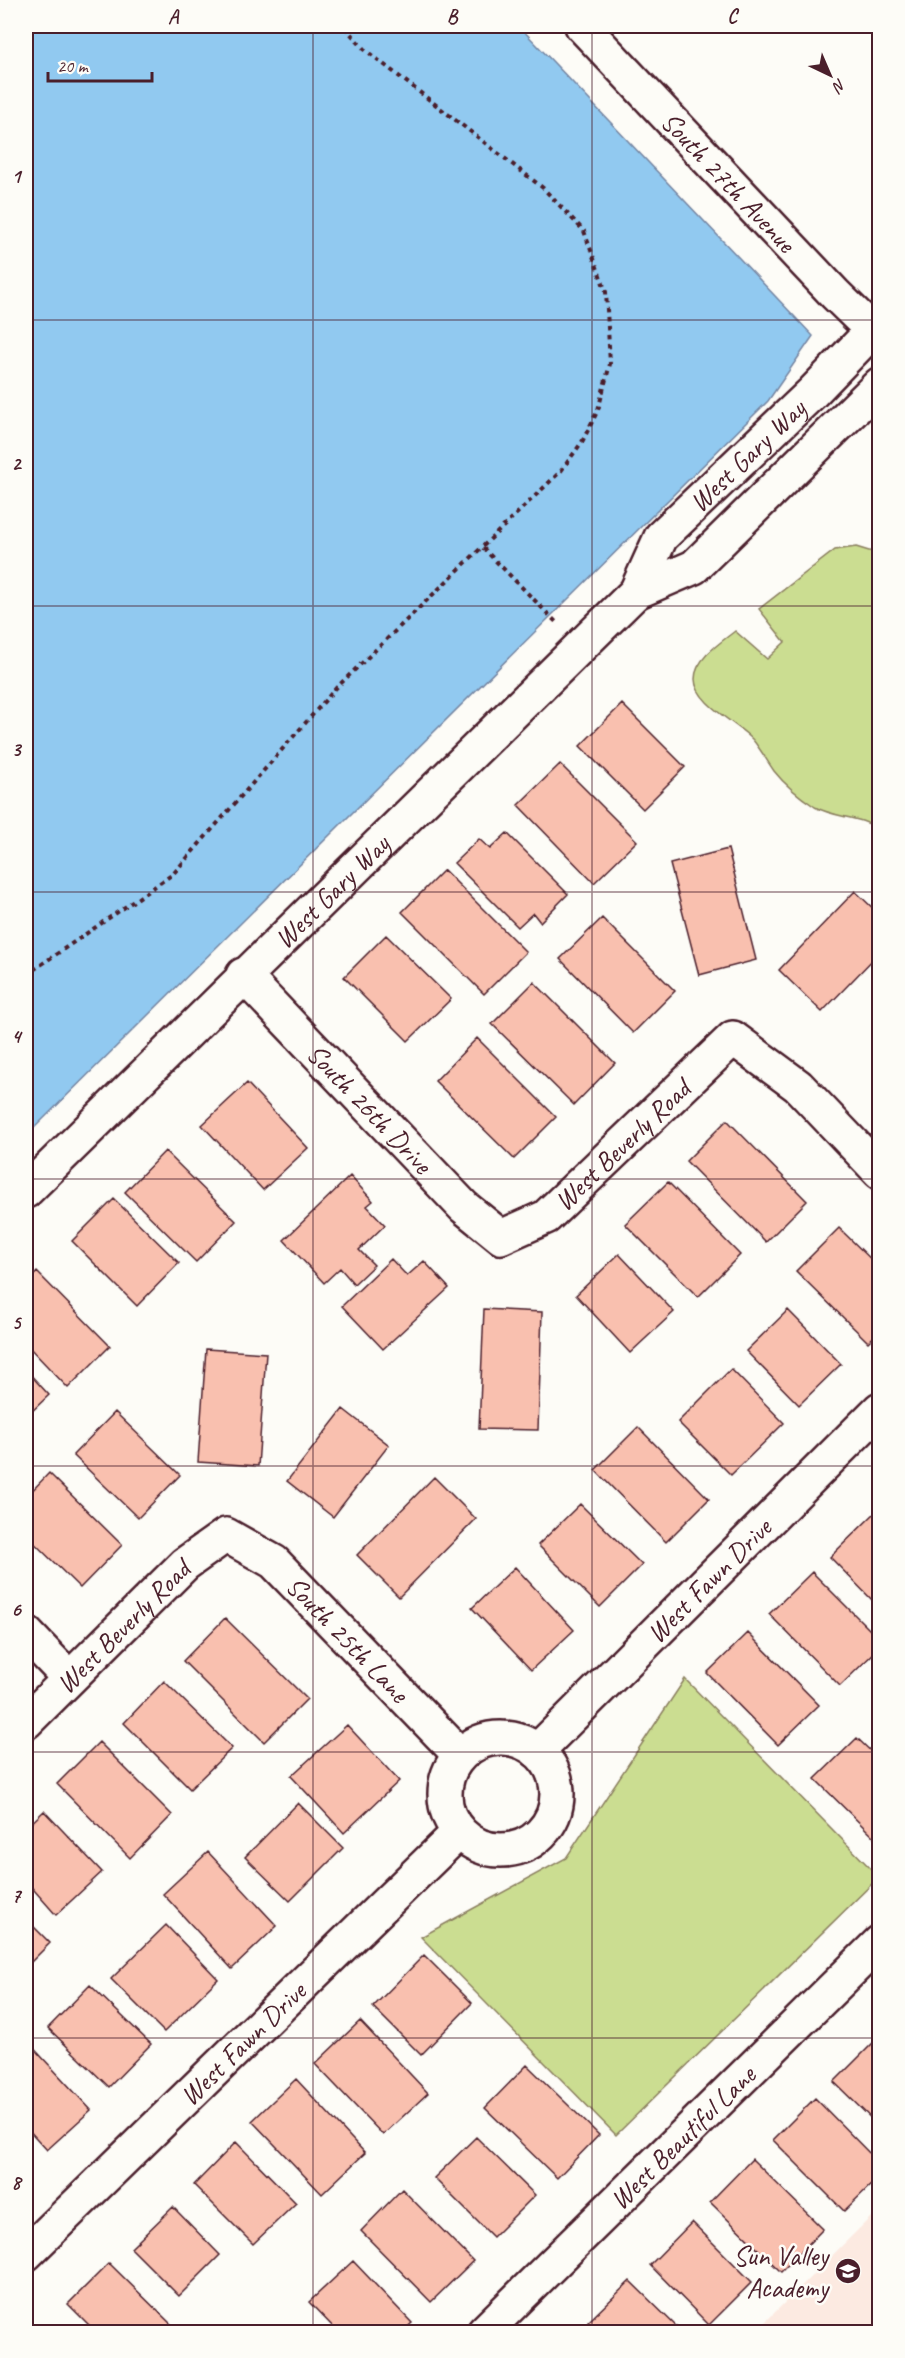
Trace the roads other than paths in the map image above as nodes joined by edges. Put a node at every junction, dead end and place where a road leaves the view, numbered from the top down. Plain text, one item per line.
1 (582, 26) edge
2 (876, 334) edge
3 (879, 384) edge
4 (636, 592) junction
5 (243, 975) junction
6 (879, 1172) edge
7 (26, 1191) edge
8 (501, 1237) joint
9 (879, 1409) edge
10 (226, 1536) joint
11 (26, 1633) edge
12 (69, 1678) junction
13 (26, 1722) edge
14 (537, 1751) junction
15 (460, 1755) junction
16 (459, 1832) junction
17 (879, 1942) edge
18 (26, 2254) edge
19 (484, 2332) edge

1 - 2 street, South 27th Avenue
2 - 4 street, West Gary Way
3 - 4 street, West Gary Way
4 - 5 street, West Gary Way
5 - 7 street, West Gary Way
5 - 8 street, South 26th Drive
6 - 8 street, West Beverly Road
9 - 14 street, West Fawn Drive
10 - 12 street, West Beverly Road
10 - 15 street, South 25th Lane
11 - 12 street
12 - 13 street, West Beverly Road
14 - 15 street
14 - 16 street
15 - 16 street
16 - 18 street, West Fawn Drive
17 - 19 street, West Beautiful Lane

